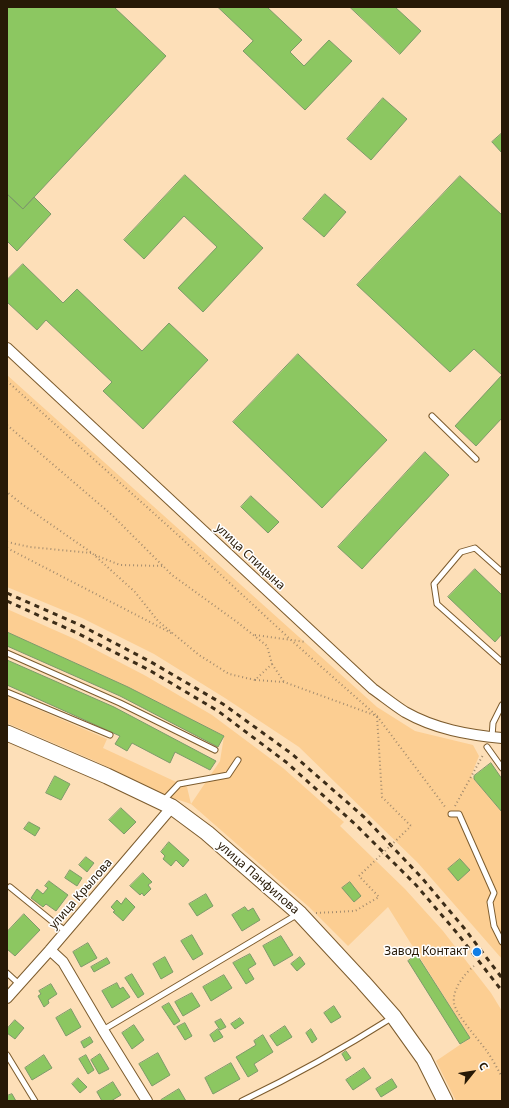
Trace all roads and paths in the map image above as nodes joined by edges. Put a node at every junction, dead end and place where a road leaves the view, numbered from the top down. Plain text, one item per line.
1 (7, 348) edge
2 (7, 381) edge
3 (432, 416) dead end
4 (7, 425) edge
5 (476, 459) dead end
6 (7, 492) edge
7 (7, 542) edge
8 (7, 548) edge
9 (92, 553) junction
10 (164, 566) junction
11 (502, 572) edge
12 (254, 635) junction
13 (177, 637) junction
14 (291, 640) junction
15 (326, 645) junction
16 (7, 653) edge
17 (502, 662) edge
18 (272, 664) junction
19 (255, 680) junction
20 (284, 682) junction
21 (7, 692) edge
22 (502, 705) edge
23 (377, 716) junction
24 (7, 733) edge
25 (110, 735) dead end
26 (497, 738) edge
27 (487, 747) junction
28 (215, 750) dead end
29 (238, 760) dead end
30 (502, 768) edge
31 (167, 804) junction
32 (451, 814) junction
33 (10, 887) dead end
34 (300, 914) junction
35 (66, 931) junction
36 (502, 942) edge
37 (50, 950) junction
38 (474, 966) dead end
39 (7, 973) edge
40 (19, 984) junction
41 (7, 998) edge
42 (394, 1017) junction
43 (103, 1030) junction
44 (7, 1055) edge
45 (502, 1077) edge
46 (35, 1101) edge
47 (147, 1101) edge
48 (242, 1101) edge
49 (445, 1101) edge

1 - 15 street, улица Спицына
2 - 14 path
3 - 5 lane
4 - 10 path
6 - 9 path
7 - 9 path
8 - 13 path
9 - 10 path
9 - 13 path
10 - 12 path
11 - 17 lane
12 - 14 path
12 - 18 path
13 - 19 path
14 - 15 path
14 - 23 path
15 - 26 street, улица Спицына
16 - 28 lane
18 - 19 path
18 - 20 path
19 - 20 path
20 - 23 path
21 - 25 lane
22 - 26 lane
23 - 32 path
23 - 34 path, bridge
24 - 31 main road, улица Панфилова
26 - 27 street
27 - 30 lane
27 - 32 path
29 - 31 lane
31 - 34 main road, улица Панфилова
31 - 35 street, улица Крылова
32 - 36 lane
33 - 35 lane
34 - 42 main road, улица Панфилова
34 - 43 lane
35 - 37 street, улица Крылова
37 - 40 street, улица Крылова
37 - 43 street
38 - 45 path
39 - 40 lane
40 - 41 street, улица Крылова
42 - 48 lane
42 - 49 main road, улица Панфилова
43 - 47 street
44 - 46 lane

